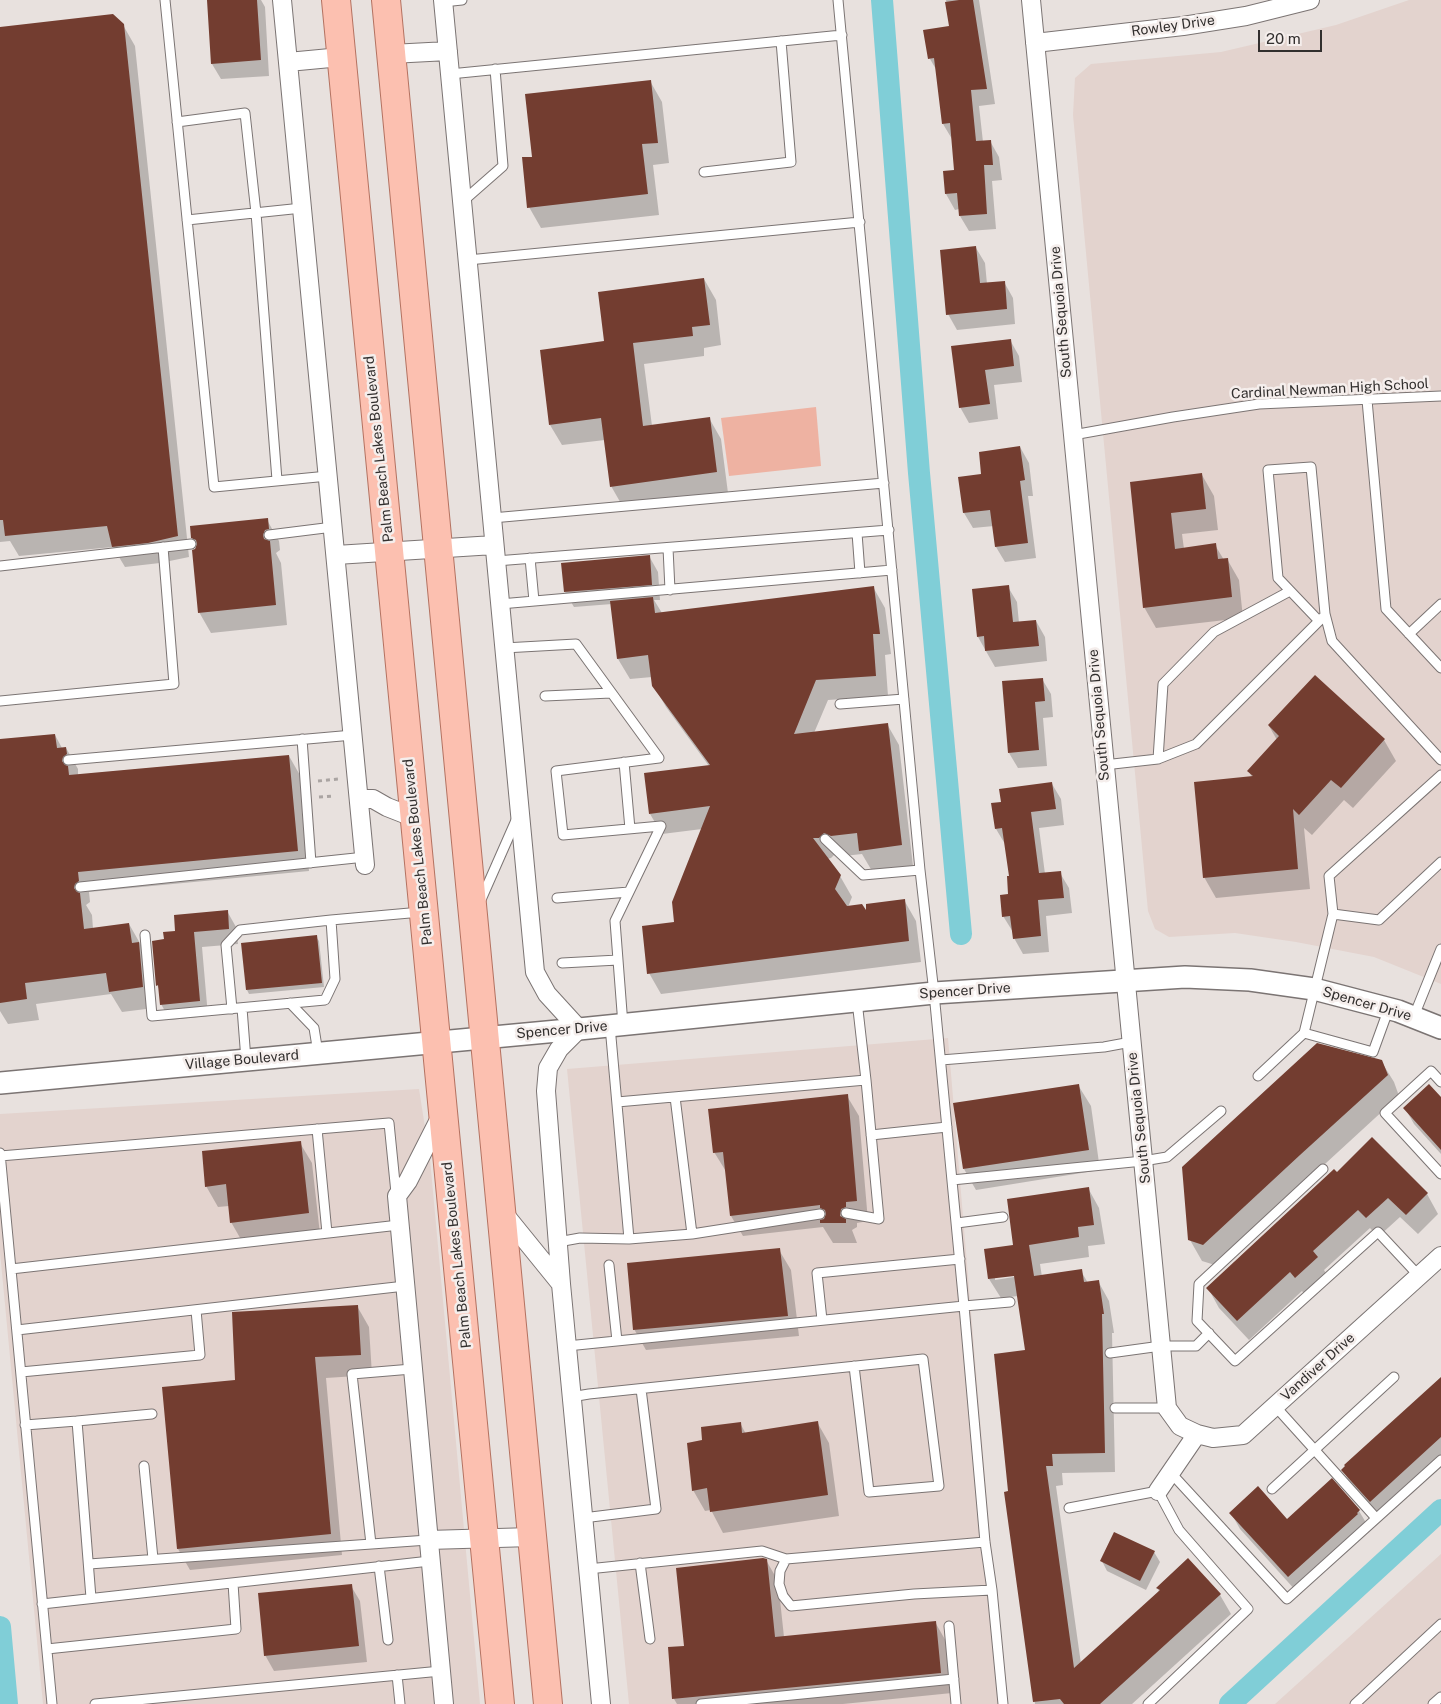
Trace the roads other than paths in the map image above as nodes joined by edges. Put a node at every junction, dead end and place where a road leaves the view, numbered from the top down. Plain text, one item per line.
1 (165, 0) edge
2 (282, 0) edge
3 (336, 0) edge
4 (386, 0) edge
5 (462, 0) edge
6 (838, 0) edge
7 (1031, 0) edge
8 (1310, 0) edge
9 (443, 1) edge
10 (842, 35) junction
11 (781, 41) junction
12 (1035, 43) junction
13 (448, 51) junction
14 (391, 54) junction
15 (342, 57) junction
16 (288, 62) junction
17 (495, 70) junction
18 (450, 74) junction
19 (177, 122) junction
20 (704, 172) dead end
21 (462, 202) junction
22 (302, 208) junction
23 (256, 213) junction
24 (187, 220) junction
25 (860, 222) junction
26 (468, 260) junction
27 (1441, 396) edge
28 (1366, 400) junction
29 (1072, 436) junction
30 (328, 476) junction
31 (277, 480) junction
32 (884, 483) junction
33 (492, 518) junction
34 (333, 527) junction
35 (889, 530) junction
36 (857, 533) junction
37 (269, 534) dead end
38 (191, 544) dead end
39 (163, 547) junction
40 (668, 548) junction
41 (438, 549) junction
42 (389, 552) junction
43 (495, 553) junction
44 (336, 555) junction
45 (530, 558) junction
46 (0, 566) edge
47 (892, 570) junction
48 (860, 573) junction
49 (670, 590) junction
50 (1290, 592) junction
51 (534, 601) junction
52 (500, 604) junction
53 (1441, 604) edge
54 (1322, 618) junction
55 (1409, 634) junction
56 (504, 648) junction
57 (1441, 668) edge
58 (611, 693) junction
59 (545, 696) dead end
60 (904, 699) junction
61 (0, 701) edge
62 (840, 704) dead end
63 (353, 735) junction
64 (302, 739) junction
65 (1158, 759) junction
66 (68, 760) dead end
67 (1441, 760) edge
68 (624, 762) junction
69 (1104, 765) junction
70 (1441, 775) edge
71 (359, 799) junction
72 (520, 811) junction
73 (415, 818) junction
74 (630, 829) junction
75 (825, 839) dead end
76 (365, 861) joint
77 (1441, 862) edge
78 (311, 863) junction
79 (920, 870) junction
80 (80, 887) dead end
81 (630, 892) junction
82 (557, 898) dead end
83 (424, 912) junction
84 (1333, 914) junction
85 (473, 918) junction
86 (331, 920) junction
87 (145, 935) dead end
88 (1441, 949) edge
89 (618, 960) junction
90 (562, 963) dead end
91 (1125, 981) junction
92 (1314, 989) junction
93 (934, 993) junction
94 (856, 1001) junction
95 (290, 1003) junction
96 (242, 1008) junction
97 (1389, 1008) junction
98 (232, 1009) junction
99 (1414, 1017) junction
100 (616, 1025) junction
101 (1441, 1028) edge
102 (579, 1029) junction
103 (1304, 1032) junction
104 (484, 1038) junction
105 (436, 1042) junction
106 (1131, 1042) junction
107 (318, 1053) junction
108 (246, 1060) junction
109 (941, 1060) junction
110 (1258, 1076) dead end
111 (866, 1080) junction
112 (1441, 1082) edge
113 (0, 1083) edge
114 (675, 1097) junction
115 (617, 1102) junction
116 (1221, 1111) dead end
117 (443, 1112) junction
118 (947, 1128) junction
119 (318, 1129) junction
120 (872, 1135) junction
121 (0, 1154) edge
122 (1143, 1161) junction
123 (1323, 1169) dead end
124 (1441, 1174) edge
125 (952, 1180) junction
126 (397, 1196) junction
127 (501, 1210) junction
128 (846, 1213) dead end
129 (820, 1214) dead end
130 (1003, 1217) dead end
131 (957, 1223) junction
132 (399, 1225) junction
133 (327, 1233) junction
134 (692, 1234) junction
135 (629, 1239) junction
136 (558, 1242) junction
137 (1441, 1256) edge
138 (960, 1259) junction
139 (609, 1265) dead end
140 (11, 1269) junction
141 (1419, 1276) junction
142 (560, 1284) junction
143 (405, 1286) junction
144 (1010, 1302) dead end
145 (964, 1306) junction
146 (196, 1310) junction
147 (822, 1320) junction
148 (17, 1330) junction
149 (1209, 1333) junction
150 (617, 1341) junction
151 (567, 1346) junction
152 (1162, 1346) junction
153 (1110, 1352) dead end
154 (854, 1366) junction
155 (412, 1369) junction
156 (21, 1372) junction
157 (1394, 1377) dead end
158 (641, 1389) junction
159 (571, 1397) junction
160 (1275, 1406) junction
161 (1115, 1408) dead end
162 (1168, 1408) junction
163 (152, 1414) dead end
164 (77, 1421) junction
165 (26, 1425) junction
166 (1180, 1426) joint
167 (1197, 1434) junction
168 (1314, 1450) junction
169 (1441, 1460) edge
170 (144, 1466) dead end
171 (1171, 1472) junction
172 (1272, 1489) dead end
173 (1158, 1491) junction
174 (1069, 1508) dead end
175 (583, 1518) junction
176 (1376, 1518) junction
177 (532, 1537) junction
178 (484, 1538) junction
179 (428, 1540) junction
180 (984, 1542) junction
181 (371, 1544) junction
182 (153, 1559) junction
183 (786, 1559) junction
184 (430, 1561) junction
185 (640, 1563) junction
186 (89, 1564) junction
187 (379, 1566) junction
188 (588, 1569) junction
189 (234, 1583) junction
190 (992, 1590) junction
191 (92, 1598) junction
192 (42, 1604) junction
193 (1441, 1624) edge
194 (949, 1626) dead end
195 (388, 1640) dead end
196 (650, 1640) dead end
197 (47, 1649) junction
198 (441, 1671) junction
199 (397, 1675) junction
200 (954, 1679) junction
201 (1441, 1697) edge
202 (150, 1701) edge
203 (52, 1704) edge
204 (95, 1704) edge
205 (400, 1704) edge
206 (444, 1704) edge
207 (500, 1704) edge
208 (548, 1704) edge
209 (601, 1704) edge
210 (701, 1704) edge
211 (956, 1704) edge
212 (1003, 1704) edge
213 (1148, 1704) edge
214 (1355, 1704) edge
215 (1433, 1704) edge

1 - 19 lane
2 - 16 street
3 - 15 main road, Palm Beach Lakes Boulevard
4 - 14 main road
5 - 9 lane
6 - 10 lane
7 - 12 street, South Sequoia Drive
8 - 12 street, Rowley Drive
9 - 13 street
10 - 11 lane
10 - 25 lane
11 - 17 lane
11 - 20 lane
12 - 29 street, South Sequoia Drive
13 - 14 street
13 - 18 street
14 - 41 main road
15 - 16 street
15 - 42 main road, Palm Beach Lakes Boulevard
16 - 22 street
17 - 18 lane
17 - 21 lane
18 - 21 street
19 - 23 lane
19 - 24 lane
21 - 26 street
22 - 23 lane
22 - 30 street
23 - 24 lane
23 - 31 lane
24 - 31 lane
25 - 26 lane
25 - 32 lane
26 - 33 street
27 - 28 lane, Cardinal Newman High School
28 - 29 lane, Cardinal Newman High School
28 - 55 lane
29 - 69 street, South Sequoia Drive
30 - 31 lane
30 - 34 street
32 - 33 lane
32 - 35 lane
33 - 43 street
34 - 37 lane
34 - 44 street
35 - 36 lane
35 - 47 lane
36 - 40 lane
36 - 48 lane
38 - 39 lane
39 - 46 lane
39 - 61 lane
40 - 45 lane
40 - 49 lane
41 - 42 street
41 - 43 street
41 - 85 main road
42 - 44 street
42 - 73 main road, Palm Beach Lakes Boulevard
43 - 45 lane
43 - 52 street
44 - 63 street
45 - 51 lane
47 - 48 lane
47 - 60 lane
48 - 49 lane
49 - 51 lane
50 - 54 lane
50 - 54 lane
50 - 65 lane
51 - 52 lane
52 - 56 street
53 - 55 lane
54 - 65 lane
54 - 67 lane
55 - 57 lane
56 - 58 lane
56 - 72 street
58 - 59 lane
58 - 68 lane
60 - 62 lane
60 - 79 lane
63 - 64 lane
63 - 71 street
64 - 66 lane
64 - 78 lane
65 - 69 lane
68 - 74 lane
68 - 74 lane
69 - 91 street, South Sequoia Drive
70 - 84 lane
71 - 73 street
71 - 76 street
72 - 85 lane
72 - 102 street
73 - 83 main road, Palm Beach Lakes Boulevard
74 - 81 lane
75 - 79 lane
76 - 78 lane
77 - 84 lane
78 - 80 lane
79 - 93 lane
81 - 82 lane
81 - 89 lane
83 - 86 lane
83 - 105 main road, Palm Beach Lakes Boulevard
84 - 92 lane
85 - 104 main road
86 - 95 lane
86 - 98 lane
87 - 98 lane
88 - 99 lane
89 - 90 lane
89 - 100 lane
91 - 92 street, Spencer Drive
91 - 93 street, Spencer Drive
91 - 106 street, South Sequoia Drive
92 - 97 street, Spencer Drive
92 - 103 lane
93 - 94 street, Spencer Drive
93 - 109 lane
94 - 100 street, Spencer Drive
94 - 111 lane
95 - 96 lane
95 - 107 lane
96 - 98 lane
96 - 108 lane
97 - 99 street, Spencer Drive
97 - 103 lane
99 - 101 street, Spencer Drive
100 - 102 street, Spencer Drive
100 - 115 lane
102 - 104 street, Spencer Drive
102 - 136 street
103 - 110 lane
104 - 105 street, Village Boulevard
104 - 127 main road
105 - 107 street, Village Boulevard
105 - 117 main road, Palm Beach Lakes Boulevard
106 - 109 lane
106 - 122 street, South Sequoia Drive
107 - 108 street, Village Boulevard
108 - 113 street, Village Boulevard
109 - 118 lane
111 - 114 lane
111 - 120 lane
112 - 124 lane
114 - 115 lane
114 - 134 lane
115 - 135 lane
116 - 122 lane
117 - 126 street
117 - 178 main road, Palm Beach Lakes Boulevard
118 - 120 lane
118 - 125 lane
119 - 121 lane
119 - 126 lane
119 - 133 lane
120 - 128 lane
121 - 140 lane
122 - 125 lane
122 - 152 street, South Sequoia Drive
123 - 149 lane
125 - 131 lane
126 - 132 street
127 - 142 street
127 - 177 main road
129 - 134 lane
130 - 131 lane
131 - 138 lane
132 - 133 lane
132 - 143 street
133 - 140 lane
134 - 135 lane
135 - 136 lane
136 - 142 street
137 - 141 street, Vandiver Drive
138 - 145 lane
138 - 147 lane
139 - 150 lane
140 - 148 lane
141 - 149 lane
141 - 160 street, Vandiver Drive
142 - 151 street
143 - 146 lane
143 - 155 street
144 - 145 lane
145 - 147 lane
145 - 180 lane
146 - 148 lane
146 - 156 lane
147 - 150 lane
148 - 156 lane
149 - 152 lane
150 - 151 lane
151 - 159 street
152 - 153 lane
152 - 162 street, South Sequoia Drive
154 - 154 lane
154 - 158 lane
155 - 179 street
155 - 181 lane
156 - 165 lane
157 - 168 lane
158 - 159 lane
158 - 175 lane
159 - 175 street
160 - 167 street, Vandiver Drive
160 - 168 lane
161 - 162 lane
162 - 166 street, South Sequoia Drive
163 - 164 lane
164 - 165 lane
164 - 186 lane
165 - 192 lane
166 - 167 street, Vandiver Drive
167 - 171 street
168 - 172 lane
168 - 176 lane
169 - 176 lane
170 - 182 lane
171 - 173 street
171 - 176 lane
173 - 174 lane
173 - 213 lane
175 - 188 street
177 - 178 street
177 - 208 main road
178 - 179 street
178 - 207 main road, Palm Beach Lakes Boulevard
179 - 181 lane
179 - 184 street
180 - 183 lane
180 - 190 lane
181 - 182 lane
182 - 186 lane
183 - 185 lane
183 - 190 lane
184 - 187 lane
184 - 198 street
185 - 188 lane
185 - 196 lane
186 - 191 lane
187 - 189 lane
187 - 195 lane
188 - 209 street
189 - 191 lane
189 - 197 lane
190 - 212 lane
191 - 192 lane
192 - 197 lane
193 - 214 lane
194 - 200 lane
197 - 203 lane
198 - 199 lane
198 - 206 street
199 - 202 lane
199 - 205 lane
200 - 210 lane
200 - 211 lane
201 - 215 lane
202 - 204 lane

